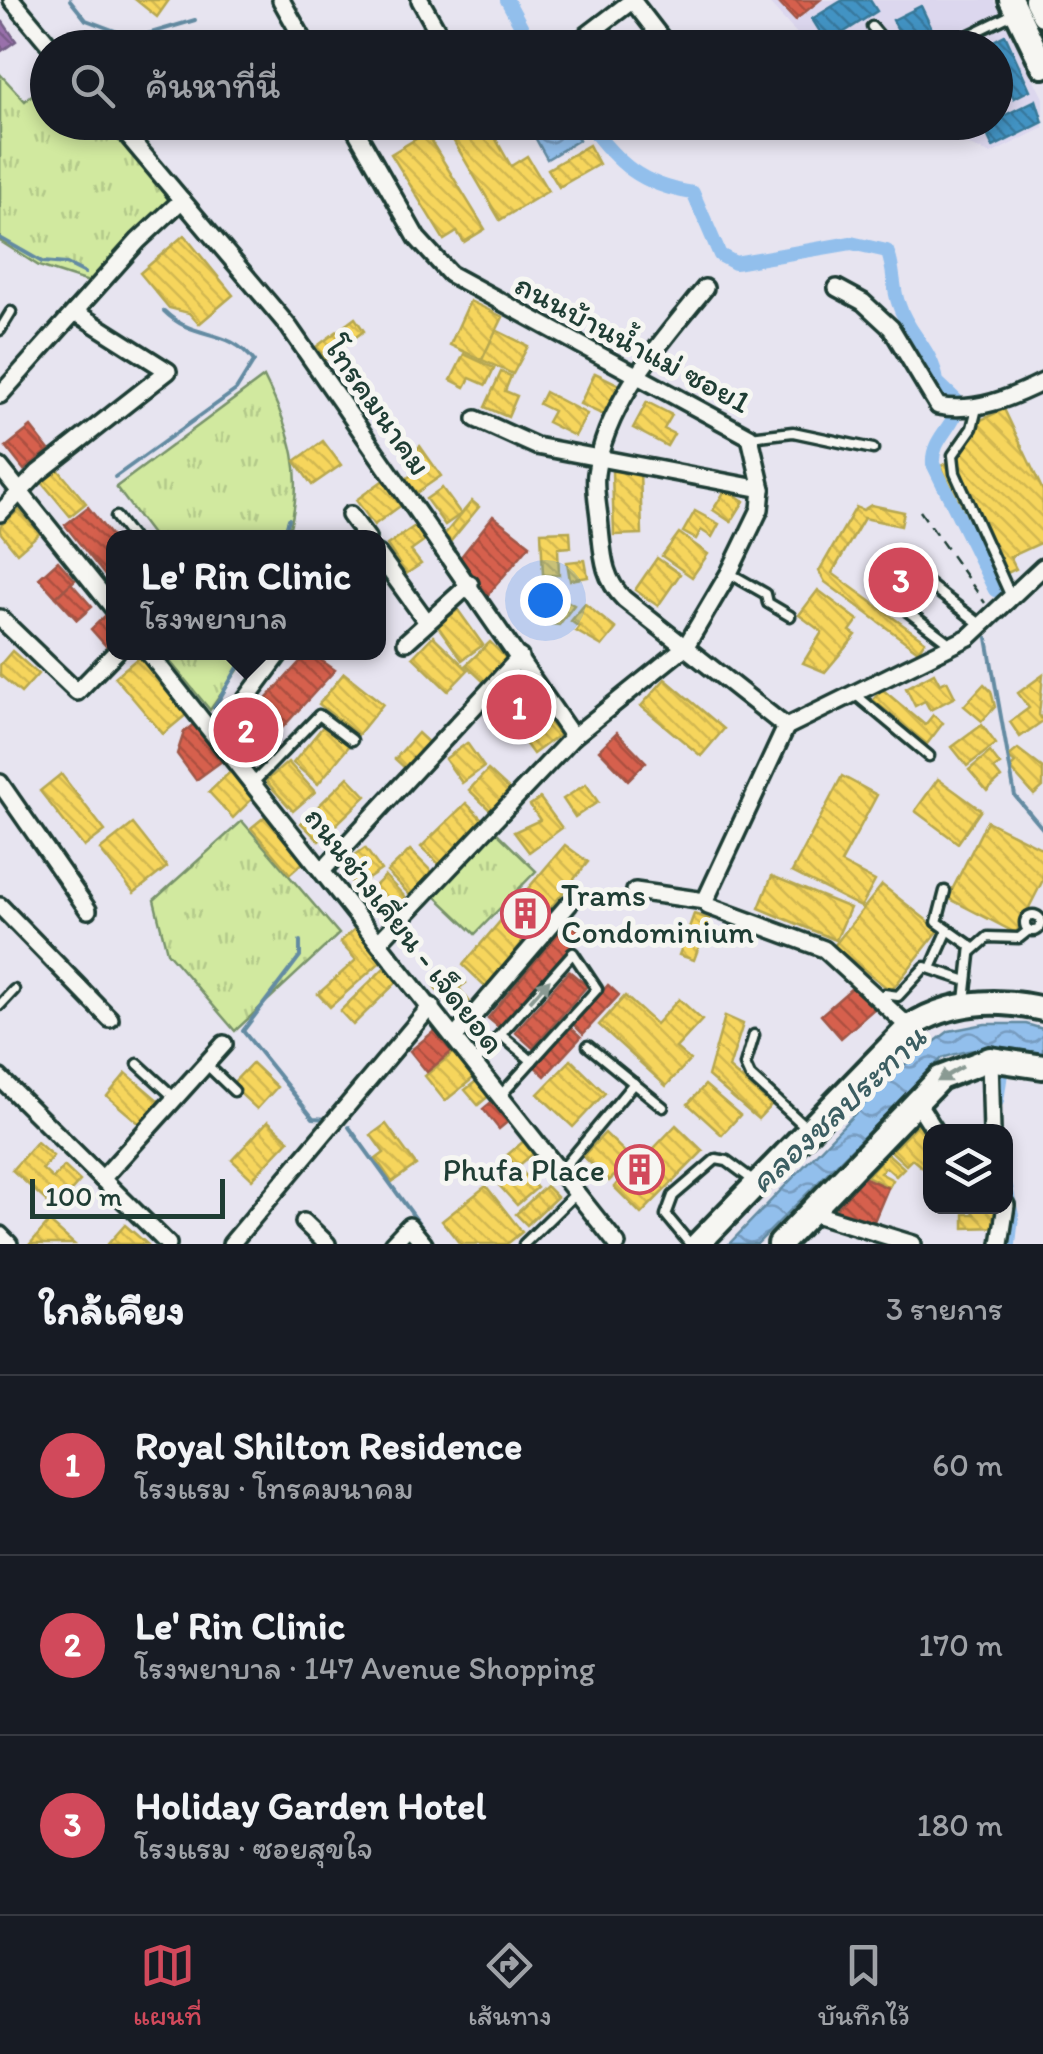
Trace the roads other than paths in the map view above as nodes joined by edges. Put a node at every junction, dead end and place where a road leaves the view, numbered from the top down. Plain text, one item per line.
1 (281, 0) edge
2 (420, 0) edge
3 (632, 0) edge
4 (6, 1) edge
5 (1027, 14) edge
6 (1043, 14) edge
7 (872, 27) dead end
8 (34, 30) edge
9 (298, 30) edge
10 (437, 30) edge
11 (593, 30) edge
12 (655, 30) edge
13 (875, 30) edge
14 (991, 30) edge
15 (1043, 66) edge
16 (131, 140) edge
17 (361, 140) edge
18 (182, 200) junction
19 (705, 288) dead end
20 (838, 288) dead end
21 (11, 312) dead end
22 (75, 312) junction
23 (0, 330) edge
24 (638, 375) junction
25 (1043, 382) edge
26 (0, 395) edge
27 (963, 407) junction
28 (476, 419) dead end
29 (750, 437) junction
30 (872, 448) dead end
31 (599, 459) junction
32 (0, 467) edge
33 (762, 488) junction
34 (19, 491) junction
35 (0, 513) edge
36 (350, 515) dead end
37 (116, 517) dead end
38 (126, 530) edge
39 (360, 530) edge
40 (386, 565) edge
41 (1043, 567) edge
42 (729, 573) junction
43 (470, 584) junction
44 (922, 590) dead end
45 (106, 599) edge
46 (1012, 599) junction
47 (912, 602) dead end
48 (790, 616) dead end
49 (0, 618) edge
50 (989, 621) junction
51 (427, 622) junction
52 (406, 642) dead end
53 (952, 645) junction
54 (686, 646) junction
55 (520, 657) junction
56 (108, 660) edge
57 (154, 660) edge
58 (275, 660) edge
59 (854, 694) junction
60 (786, 727) junction
61 (217, 738) junction
62 (573, 738) junction
63 (352, 740) dead end
64 (930, 756) dead end
65 (0, 783) edge
66 (253, 783) junction
67 (323, 870) junction
68 (635, 891) dead end
69 (944, 891) dead end
70 (705, 901) junction
71 (569, 904) dead end
72 (0, 906) edge
73 (88, 910) dead end
74 (948, 930) junction
75 (1029, 930) dead end
76 (380, 941) junction
77 (971, 952) junction
78 (931, 968) junction
79 (14, 990) dead end
80 (966, 993) junction
81 (880, 998) junction
82 (0, 1005) edge
83 (431, 1006) junction
84 (1043, 1009) edge
85 (110, 1019) dead end
86 (909, 1027) junction
87 (501, 1034) junction
88 (754, 1035) dead end
89 (455, 1037) junction
90 (224, 1044) dead end
91 (588, 1046) dead end
92 (990, 1059) junction
93 (532, 1061) junction
94 (476, 1063) junction
95 (138, 1064) dead end
96 (206, 1064) junction
97 (1043, 1067) edge
98 (0, 1078) edge
99 (634, 1082) junction
100 (234, 1091) dead end
101 (501, 1096) junction
102 (175, 1098) junction
103 (916, 1100) junction
104 (663, 1107) dead end
105 (931, 1124) edge
106 (992, 1124) edge
107 (809, 1130) junction
108 (560, 1172) junction
109 (102, 1179) junction
110 (756, 1184) junction
111 (576, 1193) junction
112 (809, 1212) junction
113 (1005, 1214) edge
114 (304, 1222) dead end
115 (0, 1235) edge
116 (9, 1244) edge
117 (168, 1244) edge
118 (231, 1244) edge
119 (327, 1244) edge
120 (392, 1244) edge
121 (424, 1244) edge
122 (524, 1244) edge
123 (616, 1244) edge
124 (694, 1244) edge
125 (780, 1244) edge
126 (914, 1244) edge
127 (1000, 1244) edge

1 - 9 street
2 - 10 street
3 - 11 street
3 - 12 street
4 - 8 street
5 - 6 main road
5 - 14 lane
5 - 15 main road
7 - 13 lane
16 - 18 street, โทรคมนาคม
17 - 24 street, ถนนบ้านน้ำแม่ ซอย1
18 - 22 street
18 - 43 street, โทรคมนาคม
19 - 24 street
20 - 27 street
21 - 23 lane
22 - 26 street
22 - 34 street
24 - 29 street, ถนนบ้านน้ำแม่ ซอย1
24 - 31 street
25 - 27 street
27 - 46 lane
28 - 31 street
29 - 30 lane
29 - 33 street, ถนนบ้านน้ำแม่ ซอย1
31 - 33 street
31 - 54 street
32 - 34 street
33 - 42 street, ถนนบ้านน้ำแม่ ซอย1
34 - 35 street
34 - 45 street
36 - 39 street
37 - 38 lane
40 - 51 street
41 - 46 street
42 - 48 lane
42 - 54 street, ถนนบ้านน้ำแม่ ซอย1
43 - 51 street
43 - 55 street, โทรคมนาคม
44 - 50 lane
46 - 50 street
47 - 53 lane
49 - 56 street
50 - 53 street
51 - 52 street
53 - 59 street
54 - 60 street
54 - 62 street
55 - 62 street, โทรคมนาคม
55 - 67 street
57 - 61 street, ถนนช่างเคี่ยน - เจ็ดยอด
58 - 61 street
59 - 60 street
59 - 64 lane
60 - 70 street
61 - 66 street, ถนนช่างเคี่ยน - เจ็ดยอด
62 - 76 street
63 - 66 lane
65 - 73 street
66 - 67 street, ถนนช่างเคี่ยน - เจ็ดยอด
67 - 76 street, ถนนช่างเคี่ยน - เจ็ดยอด
68 - 70 street
69 - 74 lane
70 - 81 street
71 - 89 street
72 - 85 street
74 - 77 lane
74 - 78 lane
75 - 77 lane
76 - 83 street, ถนนช่างเคี่ยน - เจ็ดยอด
77 - 80 lane
78 - 80 lane
78 - 81 lane
79 - 82 lane
80 - 84 main road
80 - 86 main road
81 - 86 street
83 - 89 street, ถนนช่างเคี่ยน - เจ็ดยอด
83 - 118 street
86 - 107 main road
87 - 93 lane
87 -> 93 lane
87 - 94 lane
88 - 107 lane
89 - 94 street, ถนนช่างเคี่ยน - เจ็ดยอด
90 - 96 street
91 - 99 lane
92 - 97 main road
92 -> 103 main road
92 - 106 street
93 - 101 lane
94 - 101 street, ถนนช่างเคี่ยน - เจ็ดยอด
95 - 102 lane
96 - 100 lane
96 - 102 street
98 - 109 street
99 - 104 lane
99 - 108 lane
101 - 108 street, ถนนช่างเคี่ยน - เจ็ดยอด
102 - 109 street
103 - 105 street
103 - 112 main road
107 - 110 main road
108 - 111 street, ถนนช่างเคี่ยน - เจ็ดยอด
109 - 117 street
110 - 124 main road
110 - 124 lane
111 - 122 lane
111 - 123 street, ถนนช่างเคี่ยน - เจ็ดยอด
112 - 125 main road
112 - 126 street
113 - 127 street
114 - 119 street
115 - 116 street
120 - 121 street

